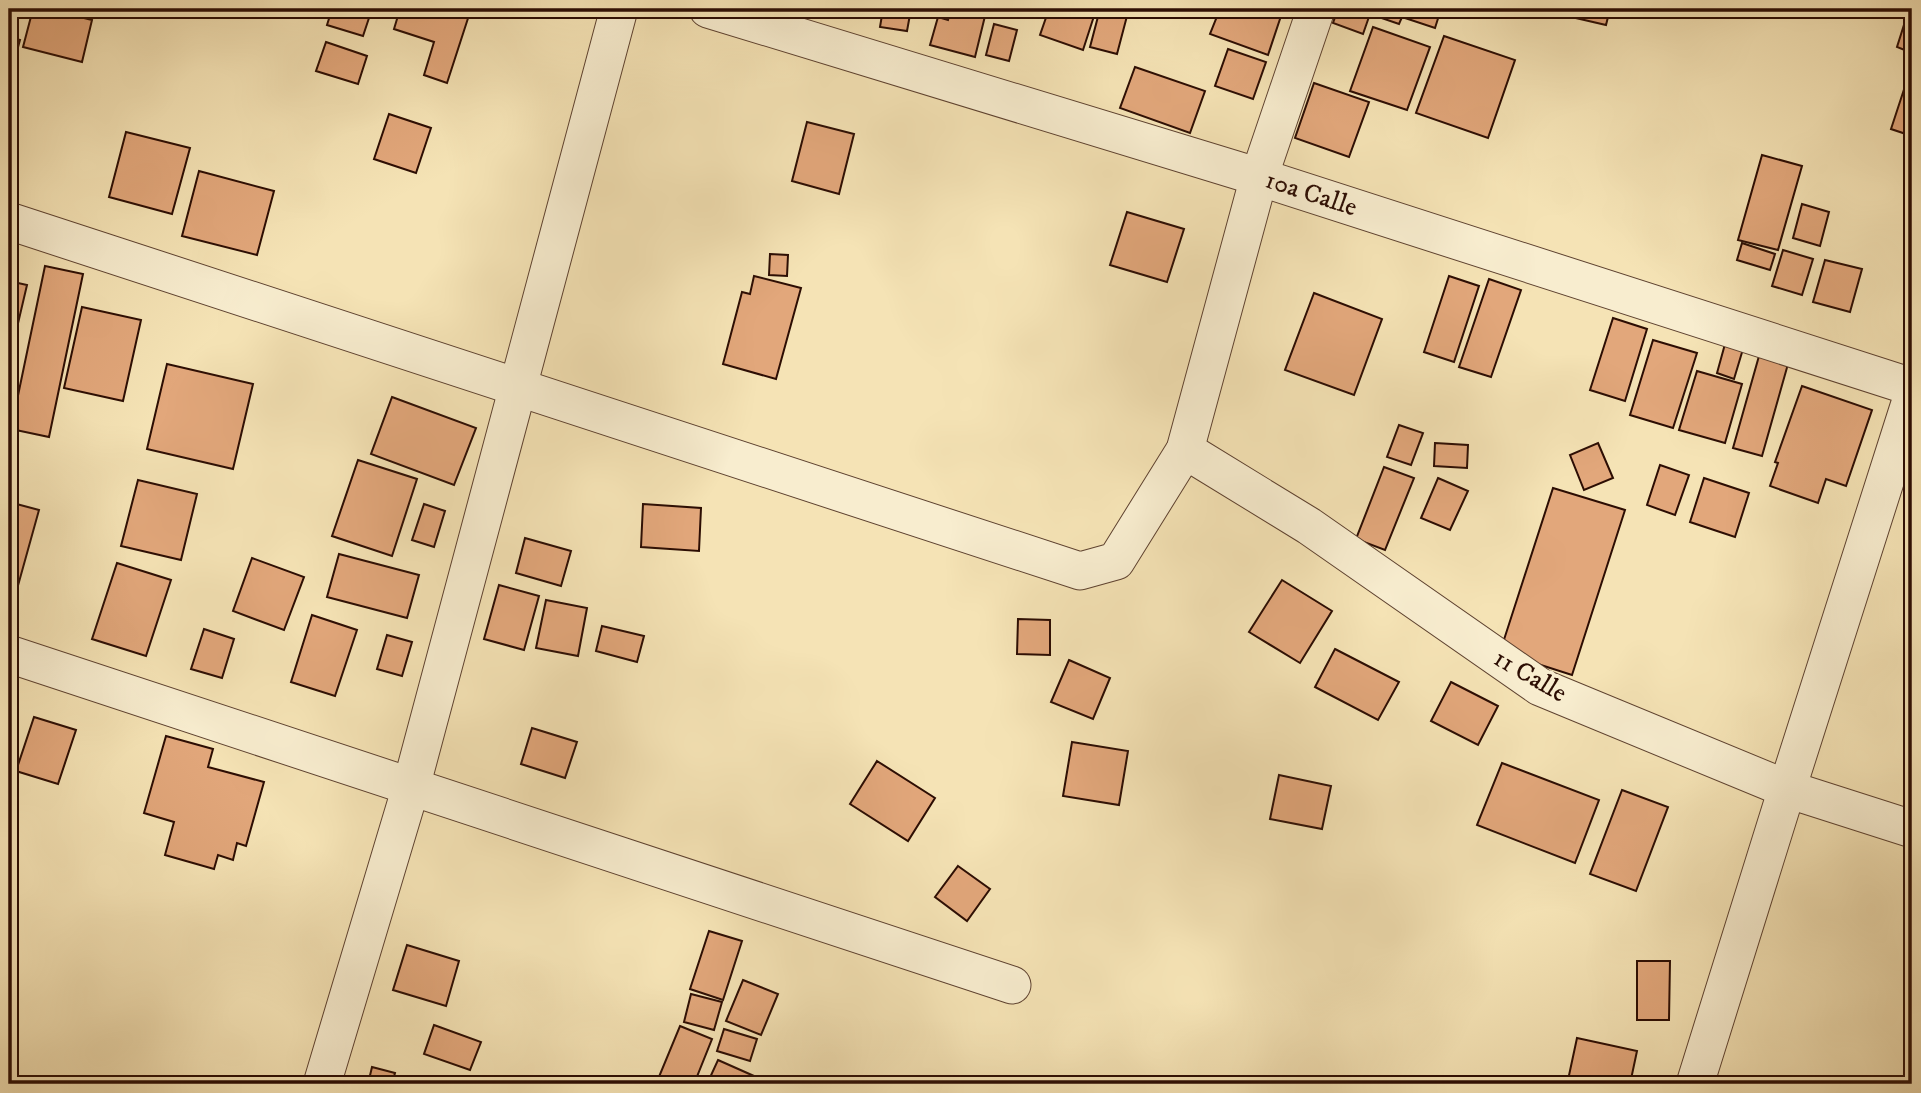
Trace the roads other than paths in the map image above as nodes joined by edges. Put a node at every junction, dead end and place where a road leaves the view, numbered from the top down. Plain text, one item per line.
1 (620, 9) edge
2 (708, 9) edge
3 (1316, 9) edge
4 (1259, 177) junction
5 (9, 221) edge
6 (1912, 387) edge
7 (517, 388) junction
8 (1912, 397) edge
9 (1185, 450) junction
10 (9, 654) edge
11 (411, 787) junction
12 (1787, 789) junction
13 (1912, 828) edge
14 (1012, 985) dead end
15 (322, 1084) edge
16 (1695, 1084) edge

1 - 7 street
2 - 4 street, 10a Calle
3 - 4 street
4 - 6 street, 10a Calle
4 - 9 street
5 - 7 street
7 - 9 street
7 - 11 street
8 - 12 street
9 - 12 street, 11 Calle
10 - 11 street
11 - 14 street
11 - 15 street
12 - 13 street, 11 Calle
12 - 16 street

